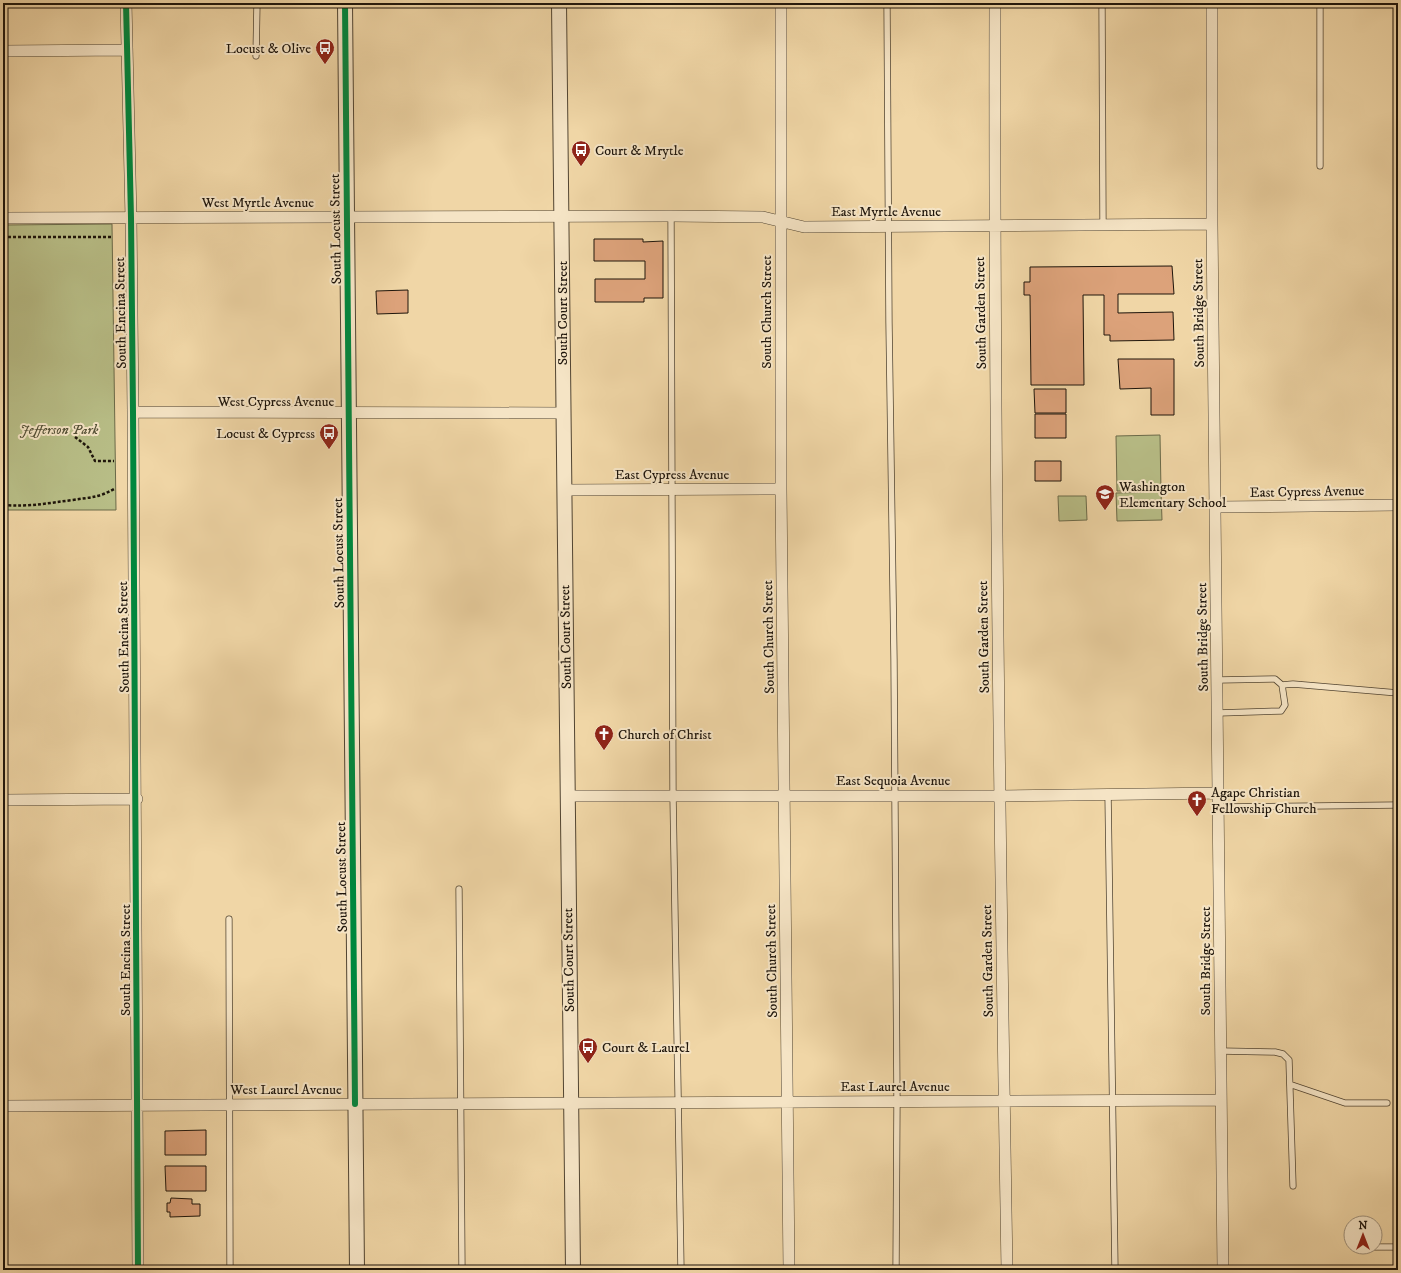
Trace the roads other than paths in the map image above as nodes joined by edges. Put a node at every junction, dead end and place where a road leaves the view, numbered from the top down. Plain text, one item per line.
1 (126, 3) edge
2 (257, 3) edge
3 (345, 3) edge
4 (559, 3) edge
5 (781, 3) edge
6 (887, 3) edge
7 (995, 3) edge
8 (1102, 3) edge
9 (1212, 3) edge
10 (1320, 3) edge
11 (126, 50) junction
12 (3, 51) edge
13 (256, 56) dead end
14 (1320, 166) dead end
15 (561, 216) junction
16 (671, 216) junction
17 (347, 217) junction
18 (3, 218) edge
19 (131, 218) junction
20 (781, 221) junction
21 (1212, 224) junction
22 (1103, 225) junction
23 (888, 226) junction
24 (995, 226) junction
25 (133, 412) junction
26 (349, 413) junction
27 (563, 413) junction
28 (672, 489) junction
29 (781, 489) junction
30 (564, 490) junction
31 (1398, 505) edge
32 (1216, 507) junction
33 (1218, 680) junction
34 (1282, 685) junction
35 (1398, 693) edge
36 (1218, 713) junction
37 (1219, 793) junction
38 (1108, 794) junction
39 (785, 795) junction
40 (894, 795) junction
41 (567, 796) junction
42 (673, 796) junction
43 (1000, 796) junction
44 (137, 799) junction
45 (3, 800) edge
46 (1398, 805) edge
47 (1219, 807) junction
48 (459, 888) dead end
49 (229, 920) dead end
50 (1221, 1051) junction
51 (1292, 1086) junction
52 (1221, 1100) junction
53 (897, 1101) junction
54 (1005, 1101) junction
55 (1114, 1101) junction
56 (679, 1102) junction
57 (788, 1102) junction
58 (570, 1103) junction
59 (1387, 1103) dead end
60 (137, 1104) junction
61 (229, 1104) junction
62 (355, 1104) junction
63 (461, 1104) junction
64 (3, 1106) edge
65 (1293, 1186) dead end
66 (1383, 1247) edge
67 (1398, 1247) edge
68 (138, 1270) edge
69 (230, 1270) edge
70 (357, 1270) edge
71 (462, 1270) edge
72 (572, 1270) edge
73 (681, 1270) edge
74 (789, 1270) edge
75 (896, 1270) edge
76 (1008, 1270) edge
77 (1115, 1270) edge
78 (1224, 1270) edge
79 (1398, 1270) edge

1 - 11 street, South Encina Street
2 - 13 lane
3 - 17 street, South Locust Street
4 - 15 street, South Court Street
5 - 20 street, South Church Street
6 - 23 lane
7 - 24 street, South Garden Street
8 - 22 lane
9 - 21 street, South Bridge Street
10 - 14 lane
11 - 12 street
11 - 19 street, South Encina Street
15 - 16 street, East Myrtle Avenue
15 - 17 street, West Myrtle Avenue
15 - 27 street, South Court Street
16 - 20 street, East Myrtle Avenue
16 - 28 lane
17 - 19 street, West Myrtle Avenue
17 - 26 street, South Locust Street
18 - 19 street, West Myrtle Avenue
19 - 25 street, South Encina Street
20 - 23 street, East Myrtle Avenue
20 - 29 street, South Church Street
21 - 22 street, East Myrtle Avenue
21 - 32 street, South Bridge Street
22 - 24 street, East Myrtle Avenue
23 - 24 street, East Myrtle Avenue
23 - 40 lane
24 - 43 street, South Garden Street
25 - 26 street, West Cypress Avenue
25 - 44 street, South Encina Street
26 - 27 street, West Cypress Avenue
26 - 62 street, South Locust Street
27 - 30 street, South Court Street
28 - 29 street, East Cypress Avenue
28 - 30 street, East Cypress Avenue
28 - 42 lane
29 - 39 street, South Church Street
30 - 41 street, South Court Street
31 - 32 street, East Cypress Avenue
32 - 33 street, South Bridge Street
33 - 34 lane
33 - 36 street, South Bridge Street
34 - 35 lane
34 - 36 lane
36 - 37 street, South Bridge Street
37 - 38 street, East Sequoia Avenue
37 - 47 street, South Bridge Street
38 - 43 street, East Sequoia Avenue
38 - 55 lane
39 - 40 street, East Sequoia Avenue
39 - 42 street, East Sequoia Avenue
39 - 57 street, South Church Street
40 - 43 street, East Sequoia Avenue
40 - 53 lane
41 - 42 street, East Sequoia Avenue
41 - 58 street, South Court Street
42 - 56 lane
43 - 54 street, South Garden Street
44 - 45 street
44 - 60 street, South Encina Street
46 - 47 lane
47 - 50 street, South Bridge Street
48 - 63 lane
49 - 61 lane
50 - 51 lane
50 - 52 street, South Bridge Street
51 - 59 lane
51 - 65 lane
52 - 55 street, East Laurel Avenue
52 - 78 street, South Bridge Street
53 - 54 street, East Laurel Avenue
53 - 57 street, East Laurel Avenue
53 - 75 lane
54 - 55 street, East Laurel Avenue
54 - 76 street, South Garden Street
55 - 77 lane
56 - 57 street, East Laurel Avenue
56 - 58 street, East Laurel Avenue
56 - 73 lane
57 - 74 street, South Church Street
58 - 63 street, West Laurel Avenue
58 - 72 street, South Court Street
60 - 61 street, West Laurel Avenue
60 - 64 street, West Laurel Avenue
60 - 68 street, South Encina Street
61 - 62 street, West Laurel Avenue
61 - 69 lane
62 - 63 street, West Laurel Avenue
62 - 70 street, South Locust Street
63 - 71 lane
66 - 67 lane
67 - 79 lane

